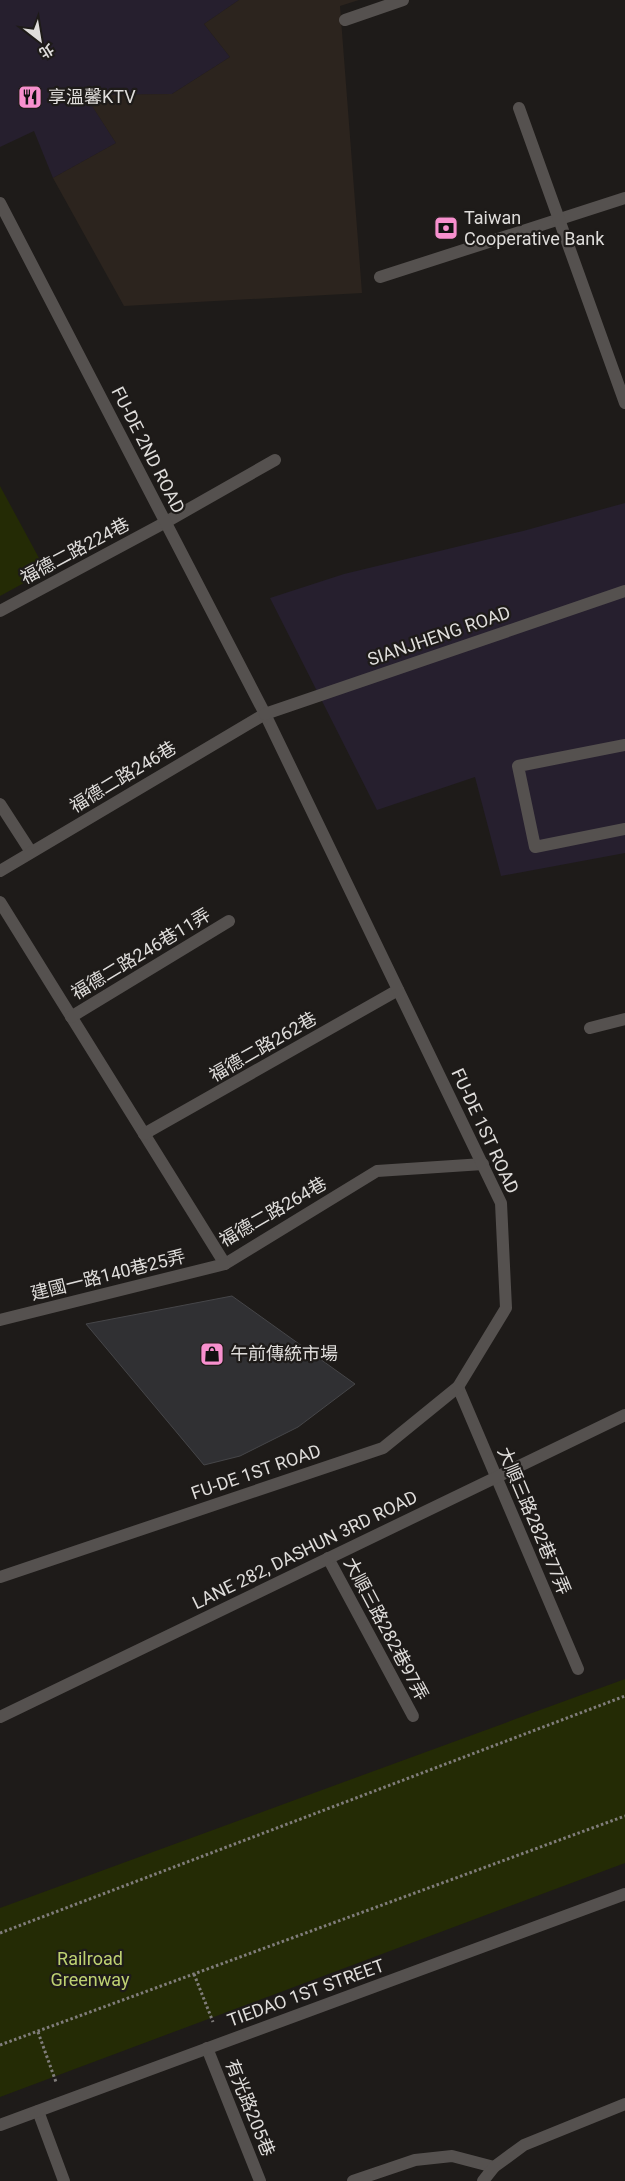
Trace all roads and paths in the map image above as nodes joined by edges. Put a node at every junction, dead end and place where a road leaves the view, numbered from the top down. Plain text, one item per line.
1 (403, 0) edge
2 (346, 20) dead end
3 (518, 108) dead end
4 (625, 198) edge
5 (0, 203) edge
6 (559, 220) junction
7 (380, 277) dead end
8 (625, 403) edge
9 (275, 460) dead end
10 (166, 522) junction
11 (625, 591) edge
12 (0, 611) edge
13 (265, 714) junction
14 (625, 745) edge
15 (0, 804) edge
16 (625, 829) edge
17 (31, 852) junction
18 (0, 871) edge
19 (0, 902) edge
20 (229, 921) dead end
21 (398, 990) junction
22 (72, 1017) junction
23 (625, 1020) edge
24 (590, 1028) dead end
25 (144, 1134) junction
26 (482, 1164) junction
27 (225, 1264) junction
28 (0, 1320) edge
29 (458, 1387) junction
30 (625, 1415) edge
31 (496, 1477) junction
32 (328, 1558) junction
33 (0, 1577) edge
34 (578, 1669) dead end
35 (625, 1696) edge
36 (412, 1716) dead end
37 (0, 1717) edge
38 (625, 1816) edge
39 (625, 1894) edge
40 (0, 1933) edge
41 (194, 1974) junction
42 (213, 2022) dead end
43 (38, 2032) junction
44 (0, 2045) edge
45 (207, 2048) junction
46 (57, 2083) dead end
47 (625, 2104) edge
48 (38, 2111) junction
49 (0, 2125) edge
50 (494, 2168) junction
51 (64, 2181) edge
52 (260, 2181) edge
53 (353, 2181) edge
54 (482, 2181) edge

1 - 2 street
3 - 6 street
4 - 6 street
5 - 10 street, FU-DE 2ND ROAD
6 - 7 street
6 - 8 street
9 - 10 street, 福德二路224巷
10 - 12 street, 福德二路224巷
10 - 13 street, FU-DE 2ND ROAD
11 - 13 street, SIANJHENG ROAD
13 - 17 street, 福德二路246巷
13 - 21 street, FU-DE 1ST ROAD
14 - 16 street
15 - 17 street
17 - 18 street, 福德二路246巷
19 - 22 street, 福德二路246巷11弄
20 - 22 street, 福德二路246巷11弄
21 - 25 street, 福德二路262巷
21 - 26 street, FU-DE 1ST ROAD
22 - 25 street, 福德二路246巷11弄
23 - 24 street
25 - 27 street, 福德二路264巷
26 - 27 street, 福德二路264巷
26 - 29 street, FU-DE 1ST ROAD
27 - 28 street, 建國一路140巷25弄
29 - 31 street, 大順三路282巷77弄
29 - 33 street, FU-DE 1ST ROAD
30 - 31 street, LANE 282, DASHUN 3RD ROAD
31 - 32 street, LANE 282, DASHUN 3RD ROAD
31 - 34 street, 大順三路282巷77弄
32 - 36 street, 大順三路282巷97弄
32 - 37 street, LANE 282, DASHUN 3RD ROAD
35 - 40 path
38 - 41 path
39 - 45 street, TIEDAO 1ST STREET
41 - 42 path
41 - 43 path
43 - 44 path
43 - 46 path
45 - 48 street, TIEDAO 1ST STREET
45 - 52 street, 有光路205巷
47 - 50 street
48 - 49 street, TIEDAO 1ST STREET
48 - 51 street
50 - 53 street
50 - 54 street

